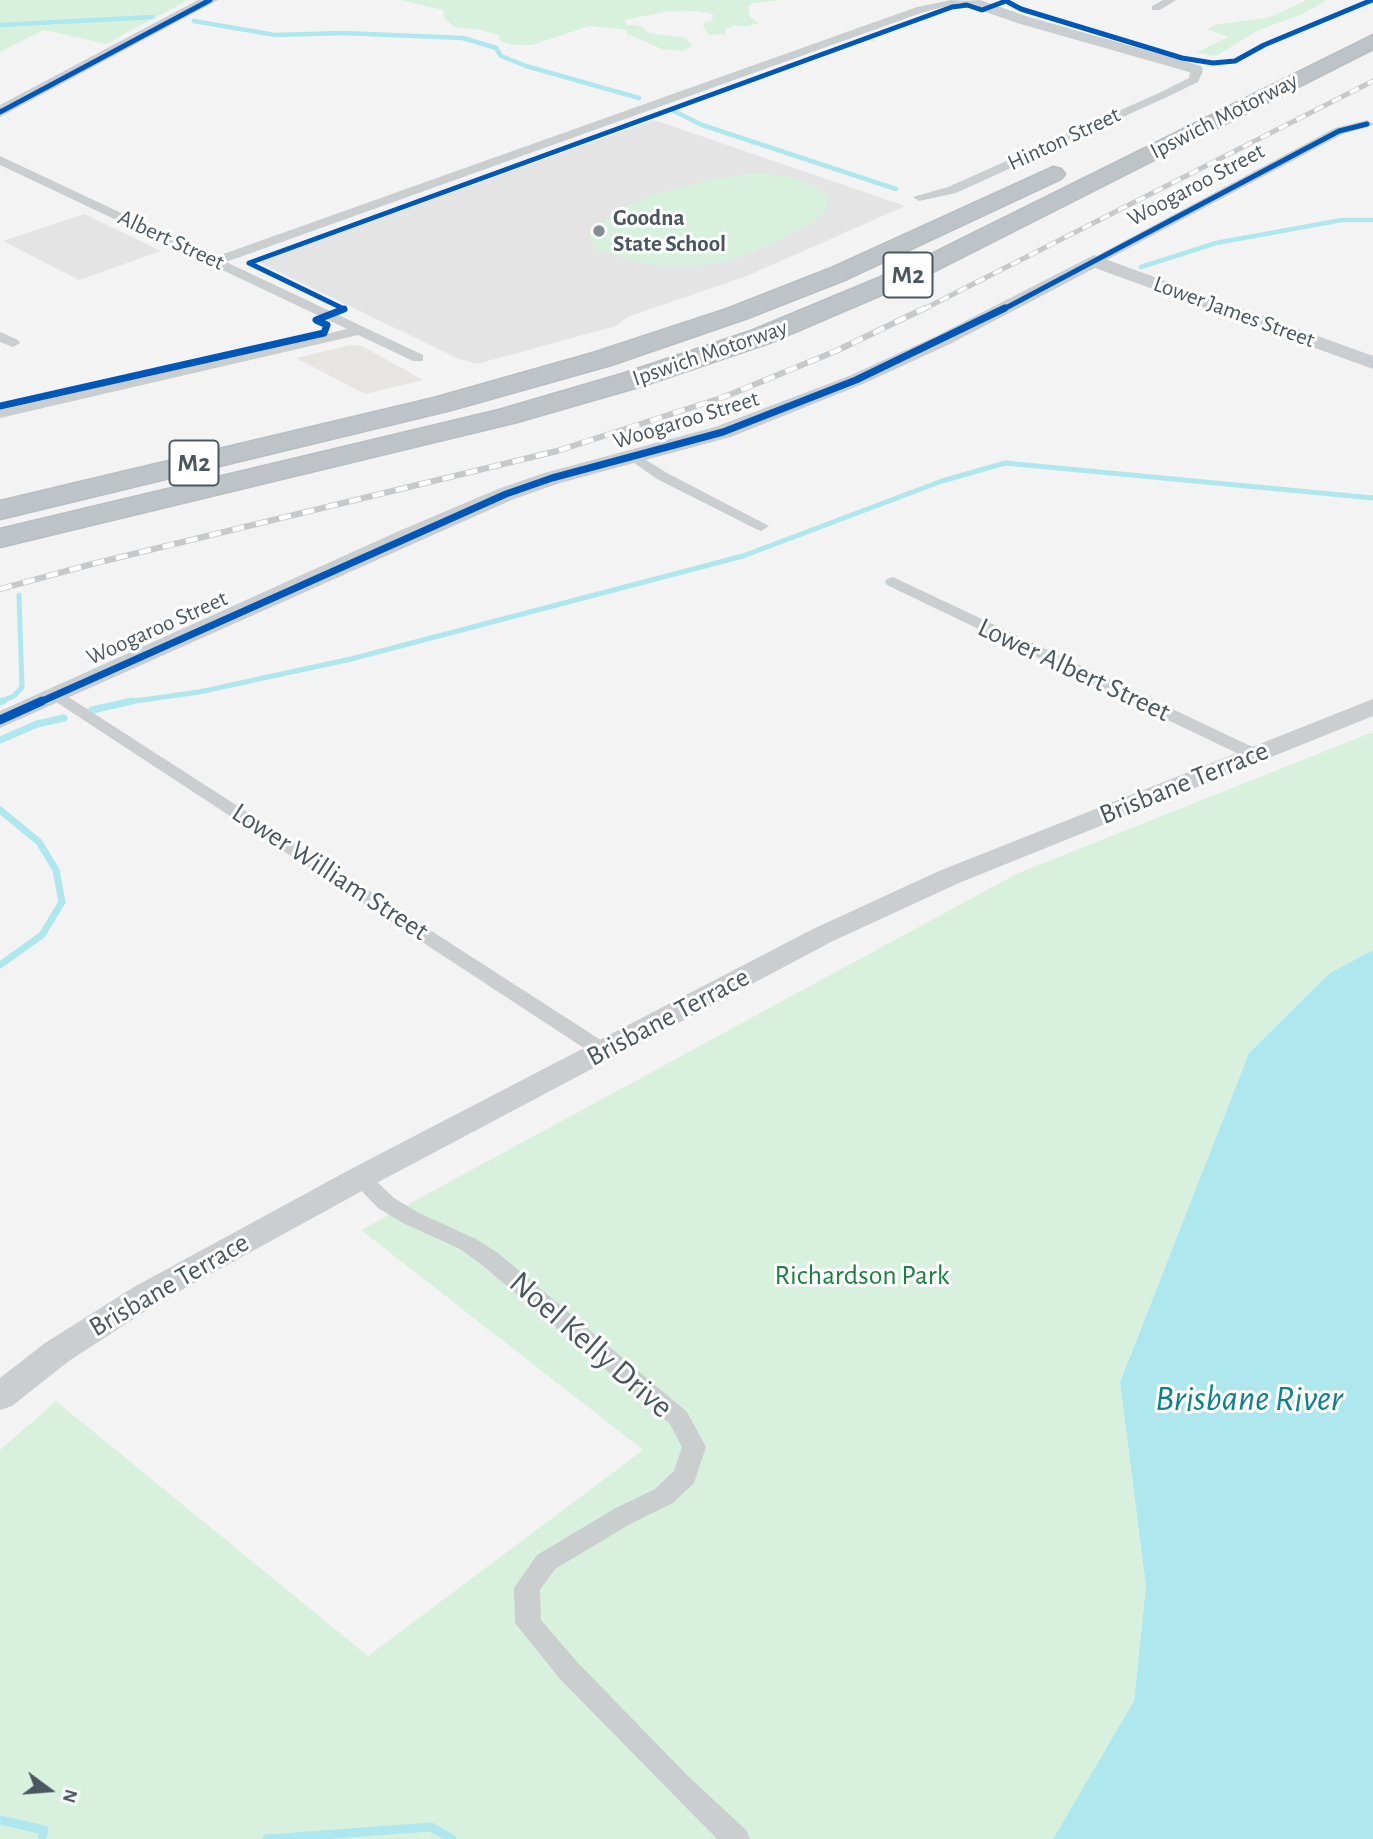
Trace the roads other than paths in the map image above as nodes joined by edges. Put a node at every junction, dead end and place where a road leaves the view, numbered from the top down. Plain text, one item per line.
1 (210, 0) edge
2 (938, 0) edge
3 (993, 0) edge
4 (1171, 0) edge
5 (965, 1) edge
6 (1156, 8) dead end
7 (921, 9) junction
8 (1373, 17) edge
9 (1052, 27) junction
10 (1373, 41) edge
11 (1315, 46) dead end
12 (1195, 69) joint
13 (0, 112) edge
14 (1367, 124) dead end
15 (0, 160) edge
16 (1071, 165) dead end
17 (919, 197) dead end
18 (928, 234) junction
19 (216, 261) junction
20 (1094, 261) junction
21 (362, 330) junction
22 (418, 358) dead end
23 (1373, 363) edge
24 (0, 414) edge
25 (635, 457) junction
26 (0, 488) edge
27 (121, 509) junction
28 (0, 510) edge
29 (761, 526) dead end
30 (0, 538) edge
31 (0, 554) edge
32 (894, 582) dead end
33 (56, 694) junction
34 (1373, 707) edge
35 (0, 720) edge
36 (1255, 755) junction
37 (603, 1051) junction
38 (360, 1178) junction
39 (0, 1397) edge
40 (736, 1839) edge

1 - 13 street
2 - 7 street
3 - 9 street
4 - 6 street
5 - 7 street
5 - 9 street
7 - 19 street
8 - 11 highway, Ipswich Motorway
9 - 12 street
10 - 27 highway, Ipswich Motorway / M2
12 - 17 street, Hinton Street
14 - 20 street, Woogaroo Street
15 - 19 street, Albert Street
16 - 18 highway, Ipswich Motorway / M2
18 - 26 highway
18 - 28 highway, Ipswich Motorway / M2
19 - 21 street, Albert Street
20 - 23 street, Lower James Street
20 - 25 street, Woogaroo Street
21 - 22 street, Albert Street
21 - 24 street
25 - 29 street
25 - 33 street, Woogaroo Street
27 - 30 highway, Ipswich Motorway / M2
27 - 31 highway
32 - 36 street, Lower Albert Street
33 - 35 street, Woogaroo Street
33 - 37 street, Lower William Street
34 - 36 street, Brisbane Terrace
36 - 37 street, Brisbane Terrace
37 - 38 street, Brisbane Terrace
38 - 39 street, Brisbane Terrace
38 - 40 street, Noel Kelly Drive

